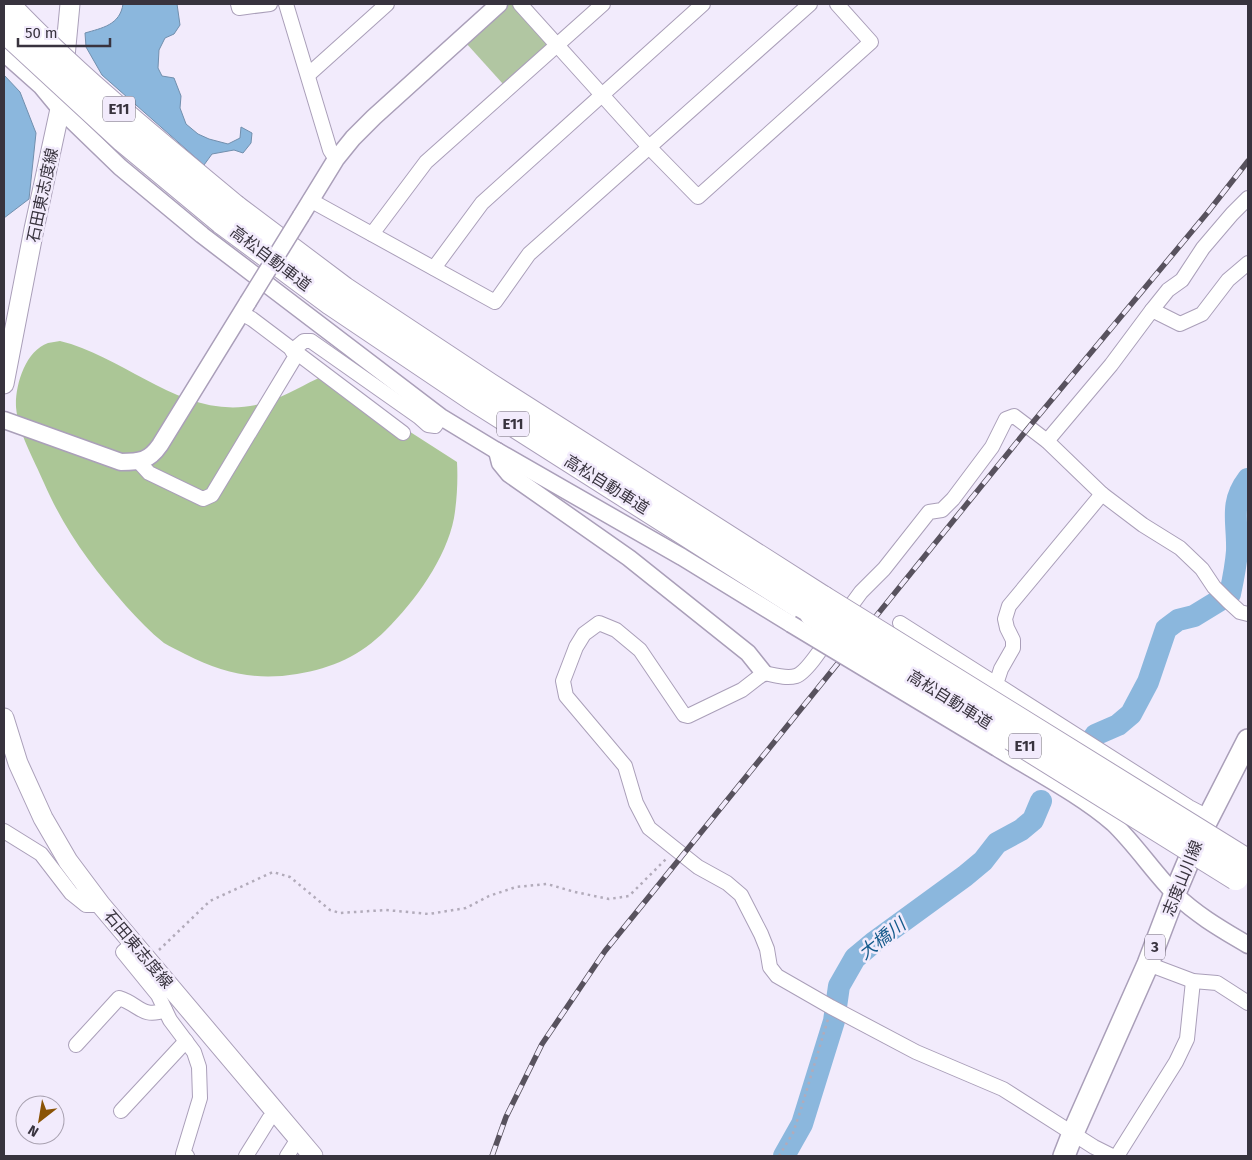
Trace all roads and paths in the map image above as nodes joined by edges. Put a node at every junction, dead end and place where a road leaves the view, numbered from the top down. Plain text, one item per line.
1 (7, 4) edge
2 (70, 4) edge
3 (238, 4) edge
4 (270, 4) edge
5 (286, 4) edge
6 (387, 4) edge
7 (499, 4) edge
8 (520, 4) edge
9 (603, 4) edge
10 (702, 4) edge
11 (810, 4) edge
12 (837, 4) edge
13 (4, 30) edge
14 (558, 45) junction
15 (4, 53) edge
16 (308, 75) junction
17 (602, 94) junction
18 (60, 109) junction
19 (648, 147) junction
20 (336, 159) junction
21 (1248, 198) edge
22 (310, 200) junction
23 (229, 214) junction
24 (372, 234) junction
25 (1248, 263) edge
26 (434, 268) junction
27 (244, 308) junction
28 (1152, 310) junction
29 (295, 352) junction
30 (4, 384) edge
31 (441, 417) junction
32 (4, 420) edge
33 (403, 433) dead end
34 (1047, 441) junction
35 (497, 451) junction
36 (139, 462) junction
37 (1102, 494) junction
38 (1248, 614) edge
39 (900, 623) dead end
40 (764, 673) junction
41 (996, 684) junction
42 (4, 718) edge
43 (1248, 740) edge
44 (1208, 817) junction
45 (4, 831) edge
46 (676, 849) junction
47 (1245, 872) edge
48 (1175, 894) junction
49 (101, 905) junction
50 (133, 943) junction
51 (1248, 945) edge
52 (148, 961) junction
53 (1148, 964) junction
54 (1193, 981) junction
55 (1248, 1004) edge
56 (832, 1007) junction
57 (165, 1010) junction
58 (186, 1041) junction
59 (76, 1045) dead end
60 (121, 1111) dead end
61 (276, 1112) junction
62 (1073, 1133) junction
63 (299, 1140) junction
64 (187, 1156) edge
65 (246, 1156) edge
66 (287, 1156) edge
67 (313, 1156) edge
68 (779, 1156) edge
69 (1064, 1156) edge
70 (1112, 1156) edge
71 (1116, 1156) edge

1 - 23 highway, 高松自動車道 / E11, bridge
2 - 18 main road, 石田東志度線
3 - 4 street
5 - 16 street
6 - 16 street
7 - 20 street
8 - 14 street
9 - 14 street
10 - 17 street
11 - 19 street
12 - 19 street
13 - 23 highway, 高松自動車道 / E11, bridge
14 - 17 street
14 - 24 street
15 - 18 street
16 - 20 street
17 - 19 street
17 - 26 street
18 - 30 main road, 石田東志度線
18 - 31 street
19 - 26 street
20 - 22 street
21 - 28 street
22 - 24 street
22 - 27 street, bridge
23 - 47 highway, 高松自動車道 / E11, bridge
24 - 26 street
25 - 28 street
27 - 29 street
27 - 36 street
28 - 34 street
29 - 31 street
29 - 33 street
29 - 36 street
31 - 35 street
32 - 36 street
34 - 37 street
34 - 40 street
35 - 40 street
35 - 48 street, bridge
37 - 38 street
37 - 41 street
39 - 41 street
40 - 46 street
41 - 44 street
42 - 49 main road, 石田東志度線
43 - 44 main road, 志度山川線 / 3
44 - 48 main road, 志度山川線 / 3
45 - 49 street
46 - 52 path
46 - 56 street
48 - 51 street
48 - 53 main road, 志度山川線 / 3
49 - 50 main road, 石田東志度線
50 - 52 main road, 石田東志度線
50 - 57 street
52 - 61 main road, 石田東志度線
53 - 54 street
53 - 62 main road, 志度山川線 / 3
54 - 55 street
54 - 71 street
56 - 62 street
56 - 68 path
57 - 58 street
57 - 59 street
58 - 60 street
58 - 64 street
61 - 63 main road, 石田東志度線
61 - 65 street
62 - 69 main road, 志度山川線 / 3
62 - 70 street
63 - 66 street
63 - 67 main road, 石田東志度線

